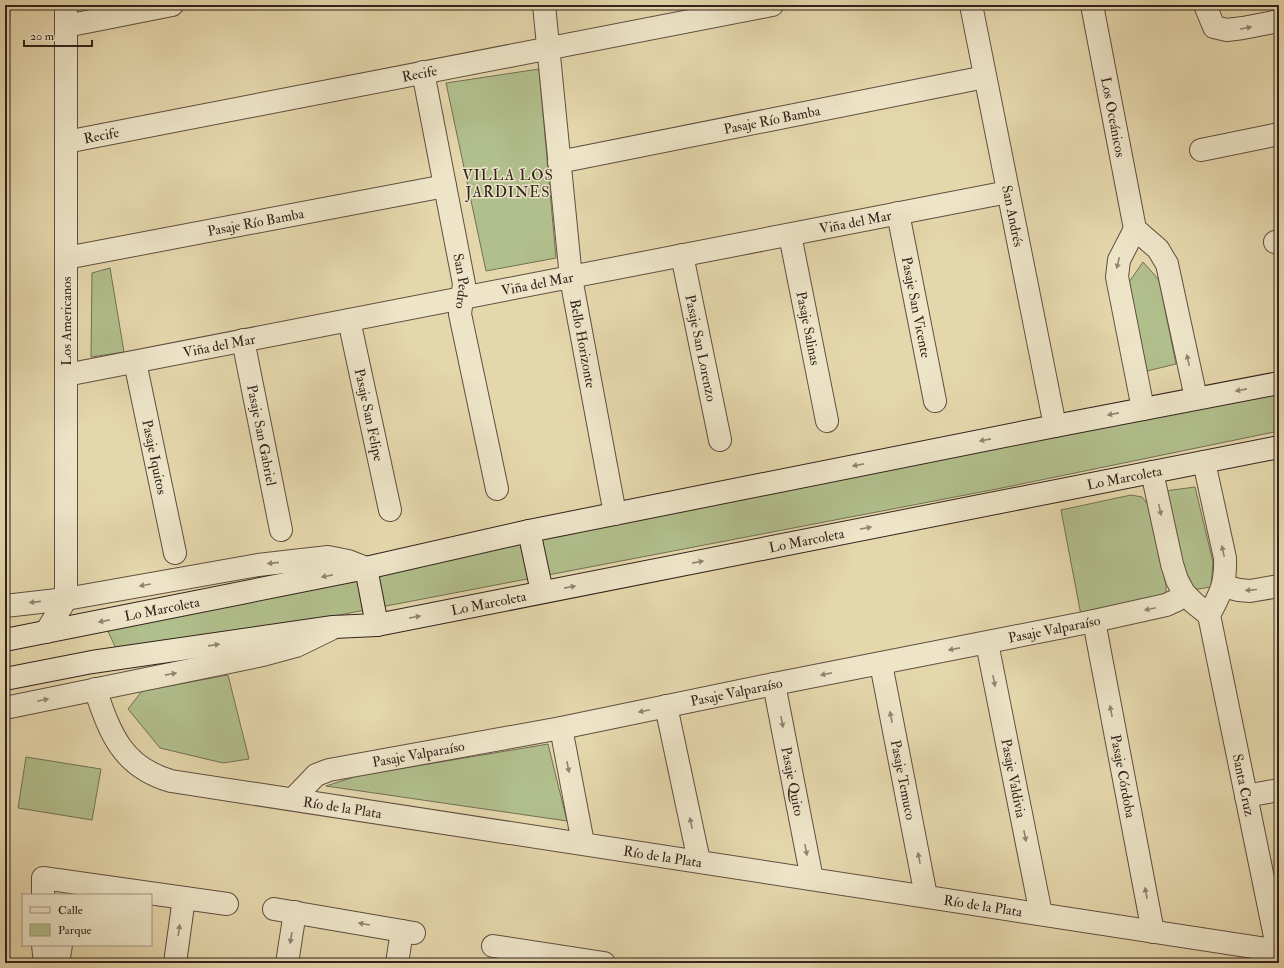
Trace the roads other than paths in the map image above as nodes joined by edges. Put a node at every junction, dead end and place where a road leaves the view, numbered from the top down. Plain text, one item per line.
1 (172, 5) edge
2 (544, 5) edge
3 (772, 5) edge
4 (971, 5) edge
5 (1092, 5) edge
6 (1206, 5) edge
7 (66, 15) edge
8 (1279, 21) edge
9 (548, 48) junction
10 (423, 72) junction
11 (985, 76) junction
12 (1279, 134) edge
13 (66, 142) junction
14 (1201, 150) dead end
15 (559, 162) junction
16 (445, 186) junction
17 (1008, 192) junction
18 (898, 213) junction
19 (1136, 229) junction
20 (790, 235) junction
21 (682, 255) junction
22 (66, 258) junction
23 (571, 278) junction
24 (462, 298) junction
25 (349, 320) junction
26 (243, 340) junction
27 (135, 362) junction
28 (66, 375) junction
29 (1279, 383) edge
30 (1196, 398) junction
31 (935, 401) dead end
32 (1143, 409) junction
33 (827, 421) dead end
34 (1055, 426) junction
35 (720, 440) dead end
36 (1279, 447) edge
37 (1204, 462) junction
38 (1152, 472) junction
39 (498, 489) dead end
40 (390, 510) dead end
41 (615, 514) junction
42 (281, 530) dead end
43 (529, 531) junction
44 (175, 553) dead end
45 (366, 568) junction
46 (1223, 586) junction
47 (1279, 586) edge
48 (542, 592) junction
49 (1184, 593) junction
50 (66, 599) junction
51 (5, 606) edge
52 (1209, 614) junction
53 (1094, 621) junction
54 (377, 625) junction
55 (333, 628) junction
56 (46, 632) junction
57 (5, 640) edge
58 (986, 643) junction
59 (881, 664) junction
60 (5, 679) edge
61 (774, 684) junction
62 (95, 689) junction
63 (666, 706) junction
64 (5, 708) edge
65 (561, 728) junction
66 (1279, 790) edge
67 (1246, 796) junction
68 (293, 799) junction
69 (583, 843) junction
70 (699, 861) junction
71 (812, 879) junction
72 (43, 887) edge
73 (68, 888) edge
74 (138, 894) edge
75 (152, 895) edge
76 (926, 896) junction
77 (184, 898) junction
78 (227, 904) dead end
79 (274, 909) dead end
80 (295, 912) junction
81 (1041, 914) junction
82 (1153, 932) junction
83 (43, 946) edge
84 (61, 946) edge
85 (505, 952) edge
86 (1279, 952) edge
87 (45, 963) edge
88 (58, 963) edge
89 (175, 963) edge
90 (287, 963) edge
91 (397, 963) edge
92 (604, 963) edge

1 - 7 street
2 - 9 street, Bello Horizonte
3 - 9 street, Recife
4 - 11 street, San Andrés
5 - 19 street, Los Oceánicos
6 -> 8 street
7 - 13 street, Los Americanos
9 - 10 street, Recife
9 - 15 street, Bello Horizonte
10 - 13 street, Recife
10 - 16 street, San Pedro
11 - 15 street, Pasaje Río Bamba
11 - 17 street, San Andrés
12 - 14 street
13 - 22 street, Los Americanos
15 - 23 street, Bello Horizonte
16 - 22 street, Pasaje Río Bamba
16 - 24 street, San Pedro
17 - 18 street, Viña del Mar
17 - 34 street, San Andrés
18 - 20 street, Viña del Mar
18 - 31 street, Pasaje San Vicente
30 -> 19 street
19 -> 32 street
20 - 21 street, Viña del Mar
20 - 33 street, Pasaje Salinas
21 - 23 street, Viña del Mar
21 - 35 street, Pasaje San Lorenzo
22 - 28 street, Los Americanos
23 - 24 street, Viña del Mar
23 - 41 street, Bello Horizonte
24 - 25 street, Viña del Mar
24 - 39 street, San Pedro
25 - 26 street, Viña del Mar
25 - 40 street, Pasaje San Felipe
26 - 27 street, Viña del Mar
26 - 42 street, Pasaje San Gabriel
27 - 28 street, Viña del Mar
27 - 44 street, Pasaje Iquitos
28 - 50 street, Los Americanos
29 -> 30 street, Lo Marcoleta
30 - 32 street, Lo Marcoleta
32 -> 34 street, Lo Marcoleta
34 -> 41 street, Lo Marcoleta
36 - 37 street, Lo Marcoleta
37 - 38 street, Lo Marcoleta
46 -> 37 street
48 -> 38 street, Lo Marcoleta
38 -> 49 street
41 - 43 street, Lo Marcoleta
43 - 45 street, Lo Marcoleta
43 - 48 street
45 -> 50 street, Lo Marcoleta
45 - 54 street
45 -> 56 street, Lo Marcoleta
47 -> 46 street
46 - 52 street
54 -> 48 street, Lo Marcoleta
49 - 52 street
49 -> 53 street, Pasaje Valparaíso
50 -> 51 street, Lo Marcoleta
50 - 56 street
52 - 67 street, Santa Cruz
53 - 58 street, Pasaje Valparaíso
82 -> 53 street, Pasaje Córdoba
54 - 55 street, Lo Marcoleta
60 -> 55 street, Lo Marcoleta
62 -> 55 street, Lo Marcoleta
56 - 57 street, Lo Marcoleta
58 -> 59 street, Pasaje Valparaíso
58 -> 81 street, Pasaje Valdivia
59 -> 61 street, Pasaje Valparaíso
76 -> 59 street, Pasaje Temuco
61 - 63 street, Pasaje Valparaíso
61 -> 71 street, Pasaje Quito
64 -> 62 street, Lo Marcoleta
62 - 68 street, Río de la Plata
63 -> 65 street, Pasaje Valparaíso
70 -> 63 street
65 - 68 street, Pasaje Valparaíso
65 -> 69 street
66 - 67 street
67 - 86 street, Santa Cruz
68 - 69 street, Río de la Plata
69 - 70 street, Río de la Plata
70 - 71 street, Río de la Plata
71 - 76 street, Río de la Plata
72 - 73 street
73 - 74 street
75 - 77 street
76 - 81 street, Río de la Plata
77 - 78 street
89 -> 77 street
79 - 80 street
80 -> 90 street
91 -> 80 street
81 - 82 street, Río de la Plata
82 - 86 street, Río de la Plata
83 - 87 street
84 - 88 street
85 - 92 street

